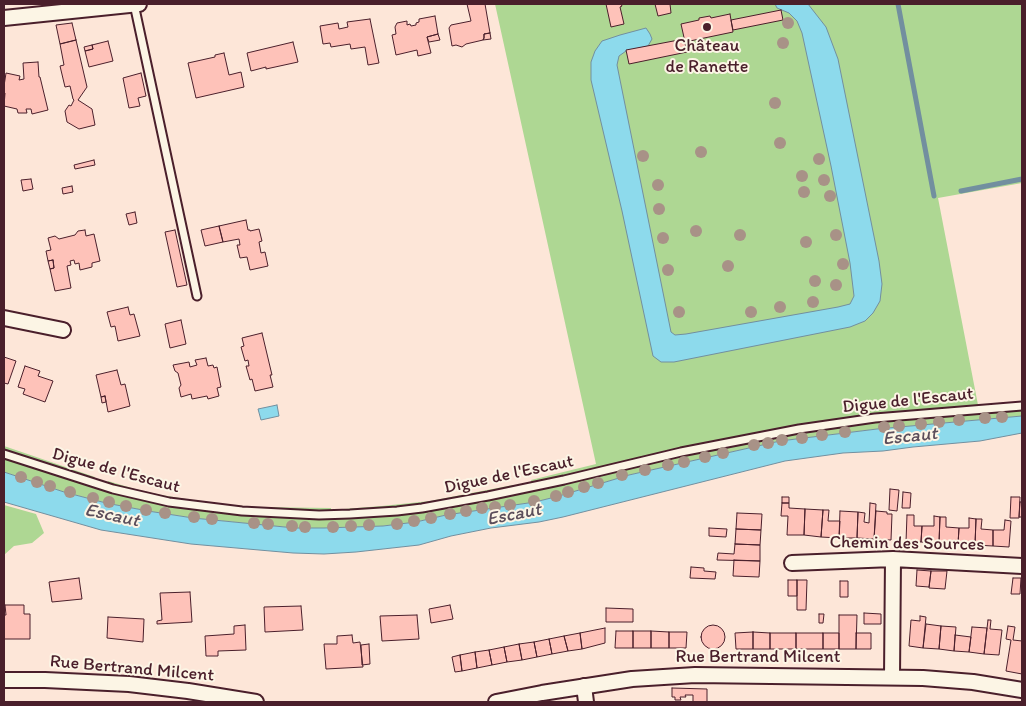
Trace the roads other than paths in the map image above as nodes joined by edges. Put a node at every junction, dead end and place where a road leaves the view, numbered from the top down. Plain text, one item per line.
1 (134, 4) edge
2 (139, 4) edge
3 (4, 18) edge
4 (197, 296) dead end
5 (4, 318) edge
6 (63, 330) dead end
7 (1022, 406) edge
8 (4, 454) edge
9 (893, 559) junction
10 (792, 562) dead end
11 (1022, 566) edge
12 (892, 677) junction
13 (4, 680) edge
14 (584, 686) junction
15 (1022, 690) edge
16 (256, 702) edge
17 (496, 702) edge
18 (586, 702) edge

1 - 2 street
1 - 3 street
1 - 4 lane
5 - 6 street
7 - 8 lane, Digue de l'Escaut
9 - 10 street, Chemin des Sources
9 - 11 street, Chemin des Sources
9 - 12 street
12 - 14 street, Rue Bertrand Milcent
12 - 15 street, Rue Bertrand Milcent
13 - 16 street, Rue Bertrand Milcent
14 - 17 street, Rue Bertrand Milcent
14 - 18 street

